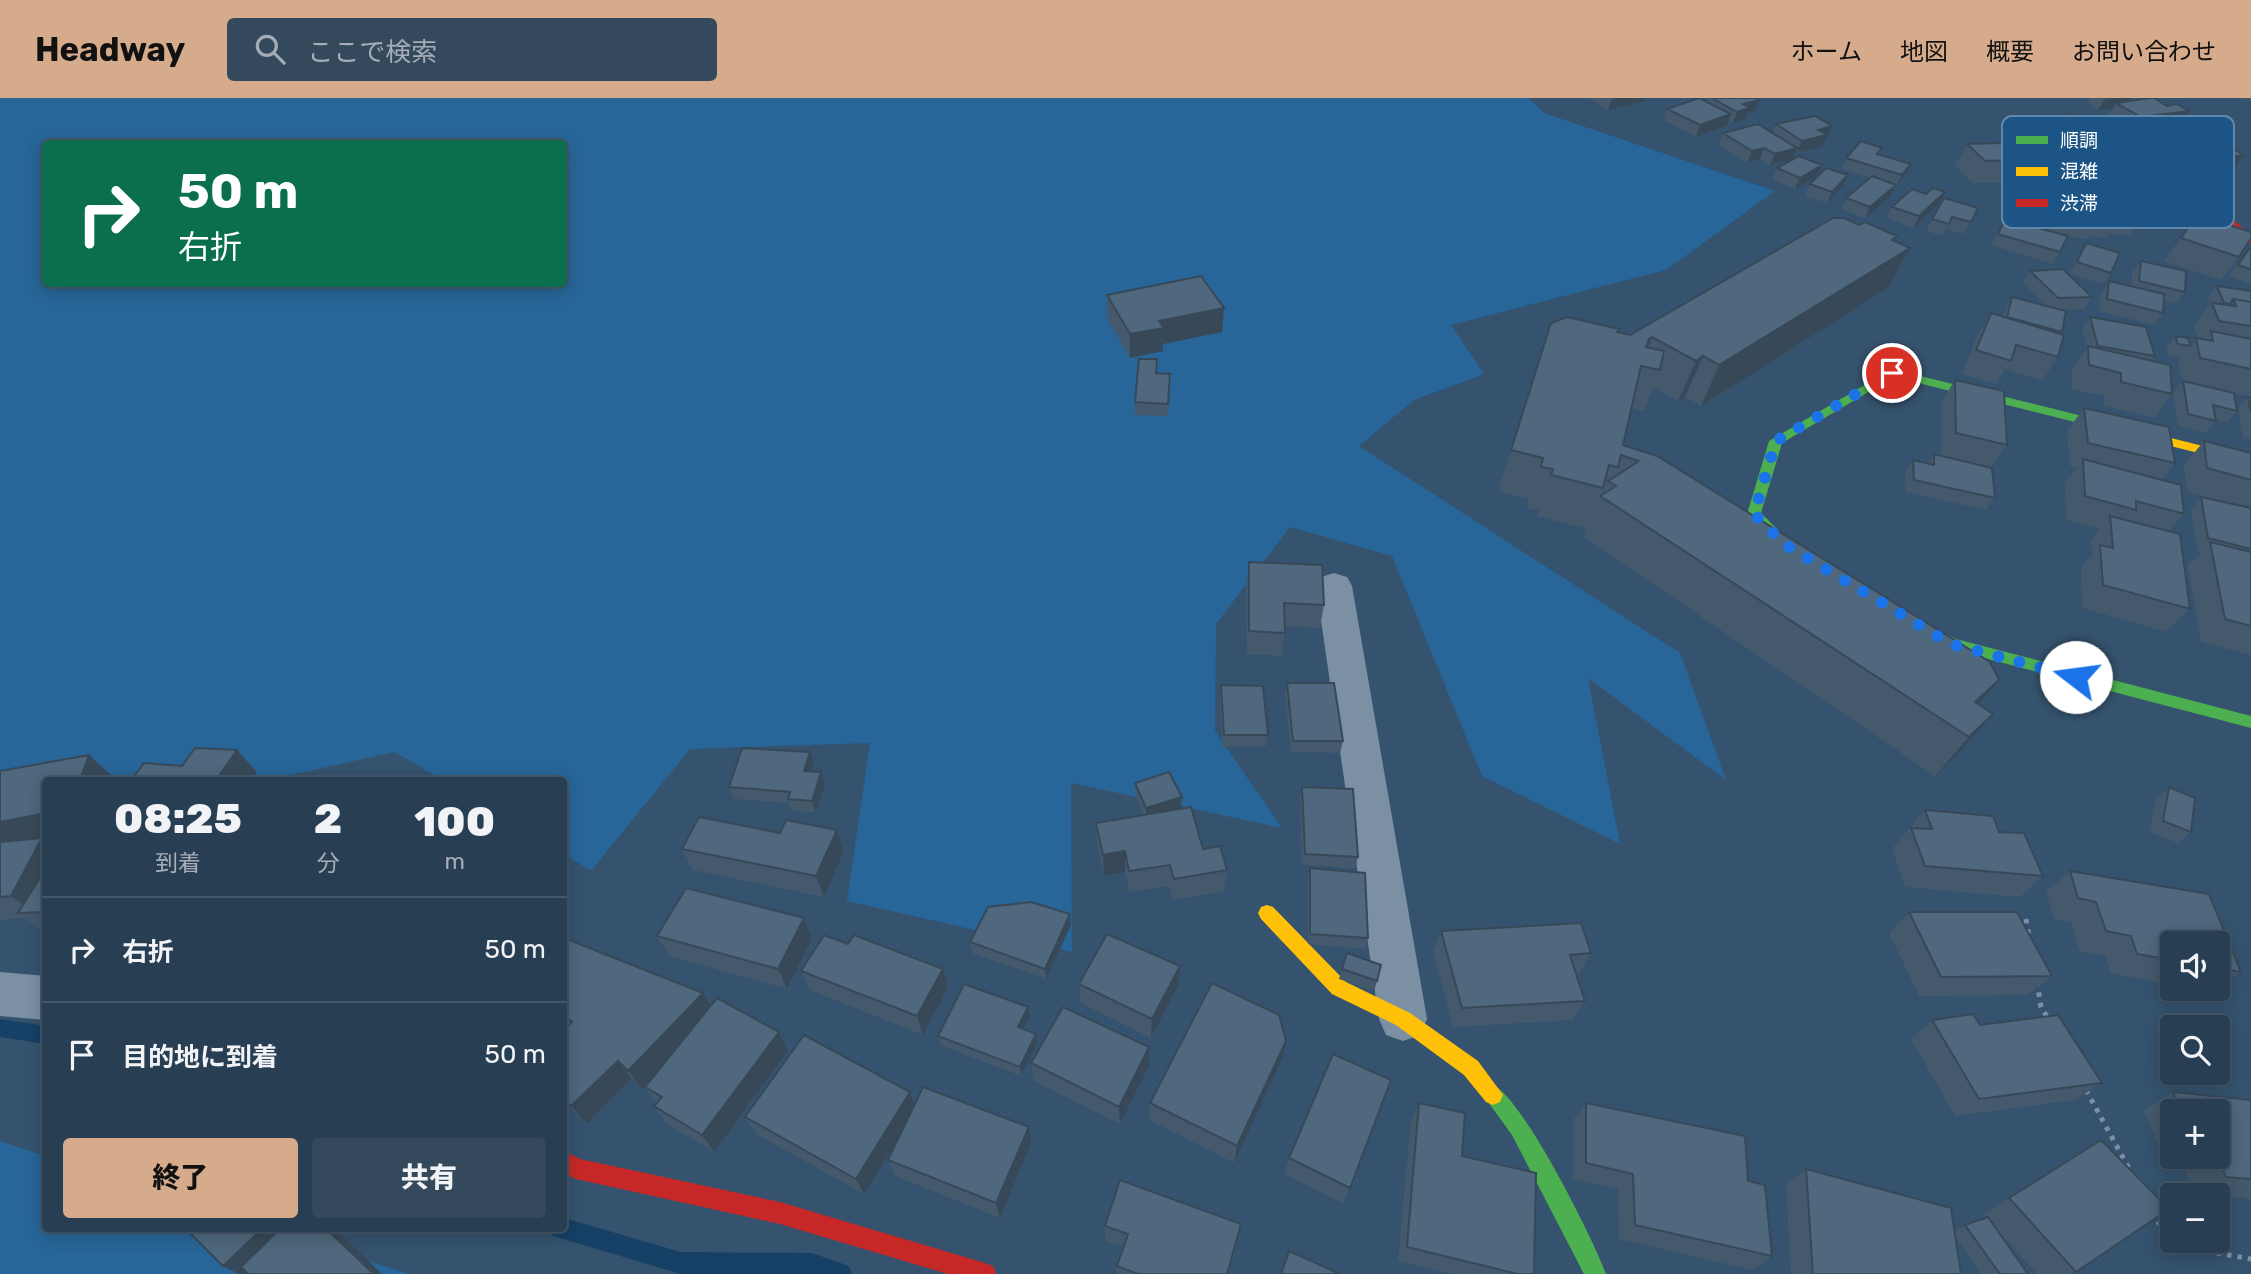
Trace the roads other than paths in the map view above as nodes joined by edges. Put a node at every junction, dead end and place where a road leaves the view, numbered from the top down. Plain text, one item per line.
1 (2234, 227) edge
2 (2251, 241) edge
3 (2251, 462) edge
4 (1820, 565) edge
5 (1335, 586) dead end
6 (1903, 616) edge
7 (2251, 722) edge
8 (1267, 914) dead end
9 (0, 994) edge
10 (42, 998) edge
11 (1403, 1019) junction
12 (567, 1163) edge
13 (985, 1274) edge
14 (1595, 1274) edge

1 - 2 street
3 - 4 street
5 - 11 street
6 - 7 street
8 - 11 street
9 - 10 street
11 - 14 street
12 - 13 street

